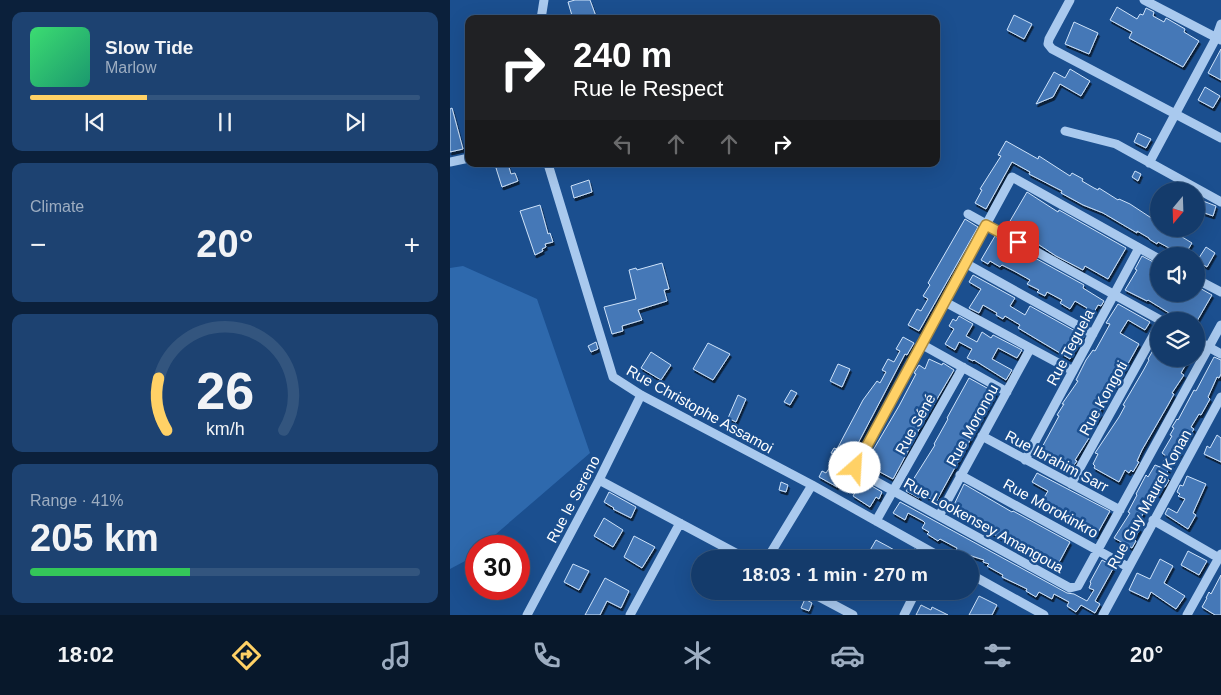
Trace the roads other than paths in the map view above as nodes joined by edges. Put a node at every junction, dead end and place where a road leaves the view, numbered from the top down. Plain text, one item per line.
1 (544, 0) edge
2 (1070, 0) edge
3 (1144, 0) edge
4 (542, 15) edge
5 (1221, 24) edge
6 (1219, 39) edge
7 (1176, 114) junction
8 (1065, 131) dead end
9 (1221, 138) edge
10 (465, 159) edge
11 (450, 162) edge
12 (1149, 163) junction
13 (549, 167) edge
14 (1221, 202) edge
15 (968, 214) dead end
16 (986, 225) junction
17 (1139, 248) junction
18 (1150, 254) edge
19 (965, 263) junction
20 (1205, 284) edge
21 (1221, 292) edge
22 (1114, 294) junction
23 (945, 302) junction
24 (1150, 315) edge
25 (1221, 325) edge
26 (1093, 334) junction
27 (1150, 341) edge
28 (921, 344) junction
29 (1205, 346) edge
30 (1209, 348) junction
31 (1030, 349) junction
32 (1221, 354) edge
33 (963, 367) junction
34 (1073, 371) junction
35 (1007, 392) junction
36 (641, 395) junction
37 (1221, 397) edge
38 (982, 436) junction
39 (1025, 460) junction
40 (960, 475) junction
41 (599, 480) junction
42 (1071, 484) junction
43 (812, 485) junction
44 (894, 491) junction
45 (1120, 510) junction
46 (939, 516) junction
47 (1153, 520) junction
48 (876, 521) junction
49 (680, 523) junction
50 (730, 550) edge
51 (772, 550) edge
52 (926, 550) edge
53 (1098, 550) junction
54 (1220, 556) edge
55 (1128, 567) junction
56 (979, 579) edge
57 (825, 600) edge
58 (912, 600) edge
59 (527, 615) edge
60 (630, 615) edge
61 (853, 615) edge
62 (904, 615) edge
63 (1044, 615) edge
64 (1103, 615) edge
65 (1187, 615) edge

1 - 4 street
2 - 7 street
3 - 6 street
5 - 6 street
6 - 7 street
7 - 9 street
7 - 12 street
8 - 12 street
10 - 11 street
12 - 14 street
13 - 36 street, Rue Christophe Assamoi
15 - 16 street
16 - 17 street, Rue Lookensey Amangoua
16 - 19 street, Rue Lookensey Amangoua
16 - 22 street
17 - 18 street
17 - 22 street, Rue Teguela
19 - 23 street, Rue Lookensey Amangoua
19 - 26 street
20 - 21 street
22 - 24 street
22 - 26 street, Rue Teguela
23 - 28 street, Rue Lookensey Amangoua
23 - 31 street
25 - 30 street, Rue Lookensey Amangoua
26 - 34 street, Rue Teguela
27 - 42 street, Rue Kongoti
28 - 33 street
28 - 44 street, Rue Lookensey Amangoua
29 - 30 street
30 - 32 street
30 - 45 street, Rue Lookensey Amangoua
31 - 34 street
31 - 35 street, Rue Moronou
33 - 35 street
33 - 44 street, Rue Séné
34 - 39 street, Rue Teguela
35 - 38 street, Rue Moronou
36 - 41 street, Rue le Sereno
36 - 43 street, Rue Christophe Assamoi
37 - 47 street, Rue Guy Maurel Konan
38 - 39 street, Rue Ibrahim Sarr
38 - 40 street, Rue Moronou
39 - 42 street, Rue Ibrahim Sarr
40 - 46 street, Rue Moronou
40 - 53 street, Rue Morokinkro
41 - 49 street
41 - 59 street, Rue le Sereno
42 - 45 street, Rue Ibrahim Sarr
43 - 48 street, Rue Christophe Assamoi
43 - 51 street
44 - 46 street, Rue Lookensey Amangoua
44 - 48 street, Rue Séné
45 - 53 street, Rue Lookensey Amangoua
46 - 53 street, Rue Lookensey Amangoua
47 - 54 street
47 - 55 street, Rue Guy Maurel Konan
48 - 52 street, Rue Christophe Assamoi
49 - 50 street
49 - 60 street
53 - 55 street, Rue Morokinkro
54 - 65 street
55 - 64 street, Rue Guy Maurel Konan
56 - 63 street
57 - 61 street
58 - 62 street

